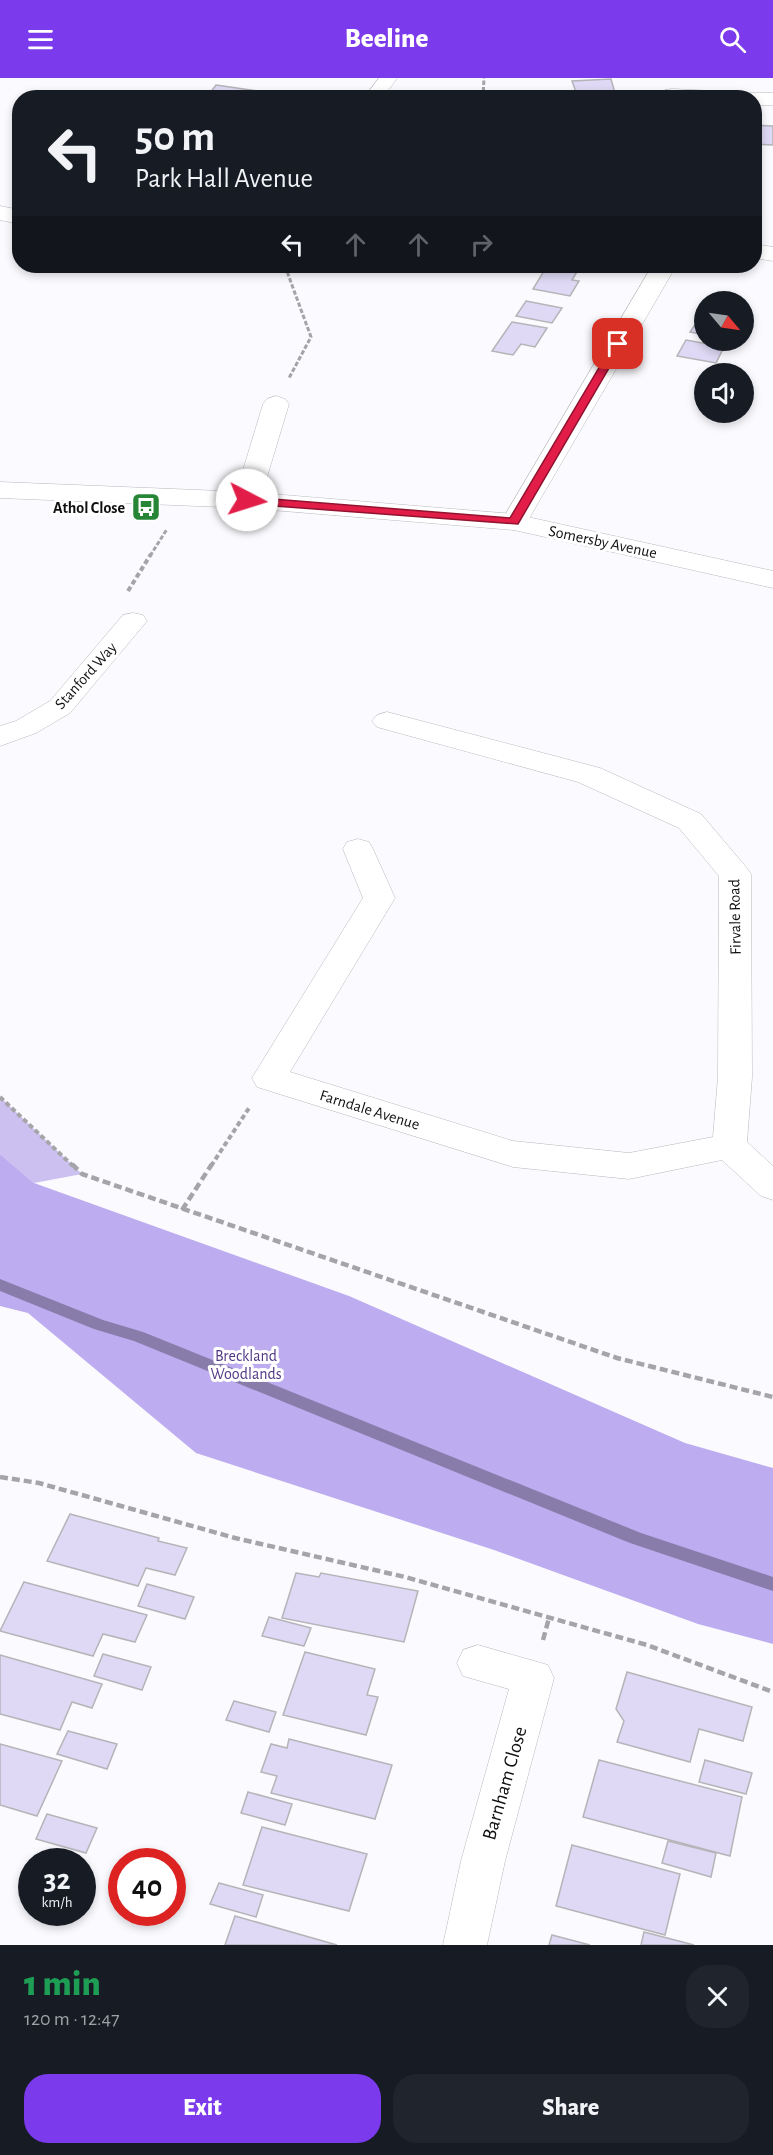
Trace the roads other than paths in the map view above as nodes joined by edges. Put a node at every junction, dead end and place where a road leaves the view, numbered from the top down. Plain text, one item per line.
1 (660, 273) edge
2 (276, 404) road end
3 (0, 490) edge
4 (247, 500) junction
5 (514, 522) junction
6 (773, 580) edge
7 (133, 621) road end
8 (387, 721) dead end
9 (0, 737) edge
10 (358, 849) dead end
11 (729, 1146) junction
12 (773, 1187) edge
13 (478, 1663) dead end
14 (465, 1945) edge

1 - 5 street
2 - 4 street
3 - 4 street, Somersby Avenue
4 - 5 street, Somersby Avenue
5 - 6 street, Somersby Avenue
7 - 9 street, Stanford Way
8 - 11 street, Firvale Road
10 - 11 street, Farndale Avenue
11 - 12 street
13 - 14 street, Barnham Close

